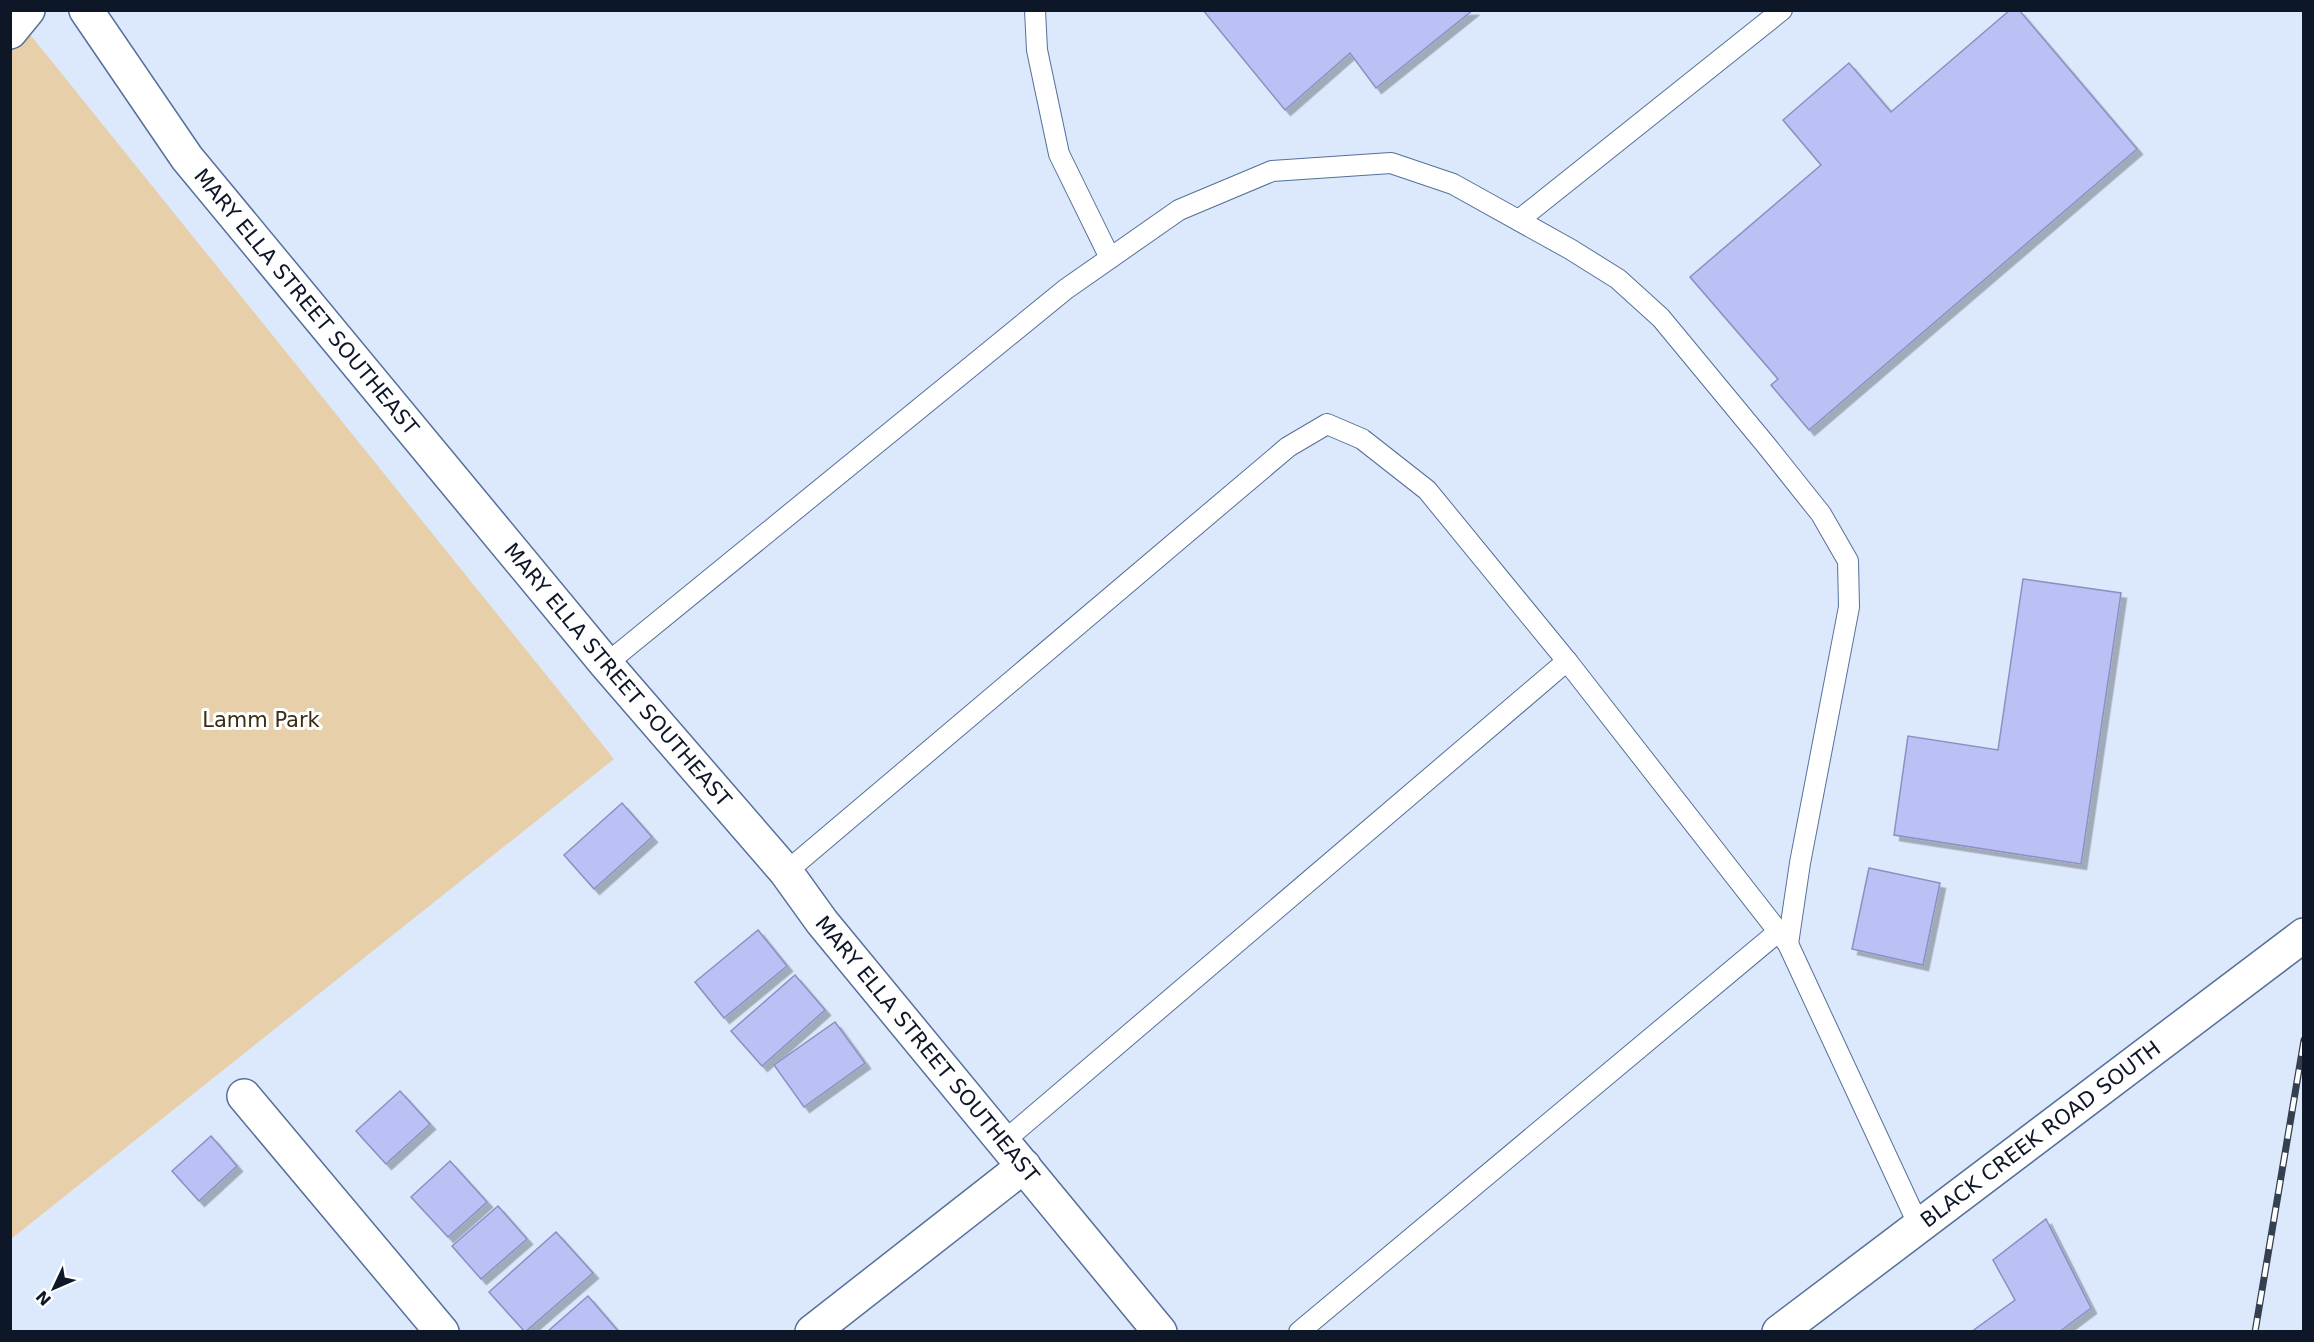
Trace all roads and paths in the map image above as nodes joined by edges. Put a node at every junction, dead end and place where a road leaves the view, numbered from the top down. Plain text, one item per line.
1 (28, 10) edge
2 (86, 10) edge
3 (1035, 10) edge
4 (1782, 10) edge
5 (10, 32) edge
6 (1519, 220) junction
7 (1110, 258) junction
8 (1567, 661) junction
9 (606, 664) junction
10 (786, 872) junction
11 (2304, 935) edge
12 (1783, 938) junction
13 (244, 1096) dead end
14 (1003, 1142) junction
15 (1024, 1166) junction
16 (1920, 1228) junction
17 (442, 1332) edge
18 (812, 1332) edge
19 (1160, 1332) edge
20 (1299, 1332) edge
21 (1779, 1332) edge

1 - 5 street
2 - 9 street, MARY ELLA STREET SOUTHEAST
3 - 7 lane
4 - 6 lane
6 - 7 lane
6 - 12 lane
7 - 9 lane
8 - 10 lane
8 - 12 lane
8 - 14 lane
9 - 10 street, MARY ELLA STREET SOUTHEAST
10 - 14 street, MARY ELLA STREET SOUTHEAST
11 - 16 street, BLACK CREEK ROAD SOUTH
12 - 16 lane
12 - 20 lane
13 - 17 street
14 - 15 street, MARY ELLA STREET SOUTHEAST
15 - 18 street
15 - 19 street, MARY ELLA STREET SOUTHEAST
16 - 21 street, BLACK CREEK ROAD SOUTH

